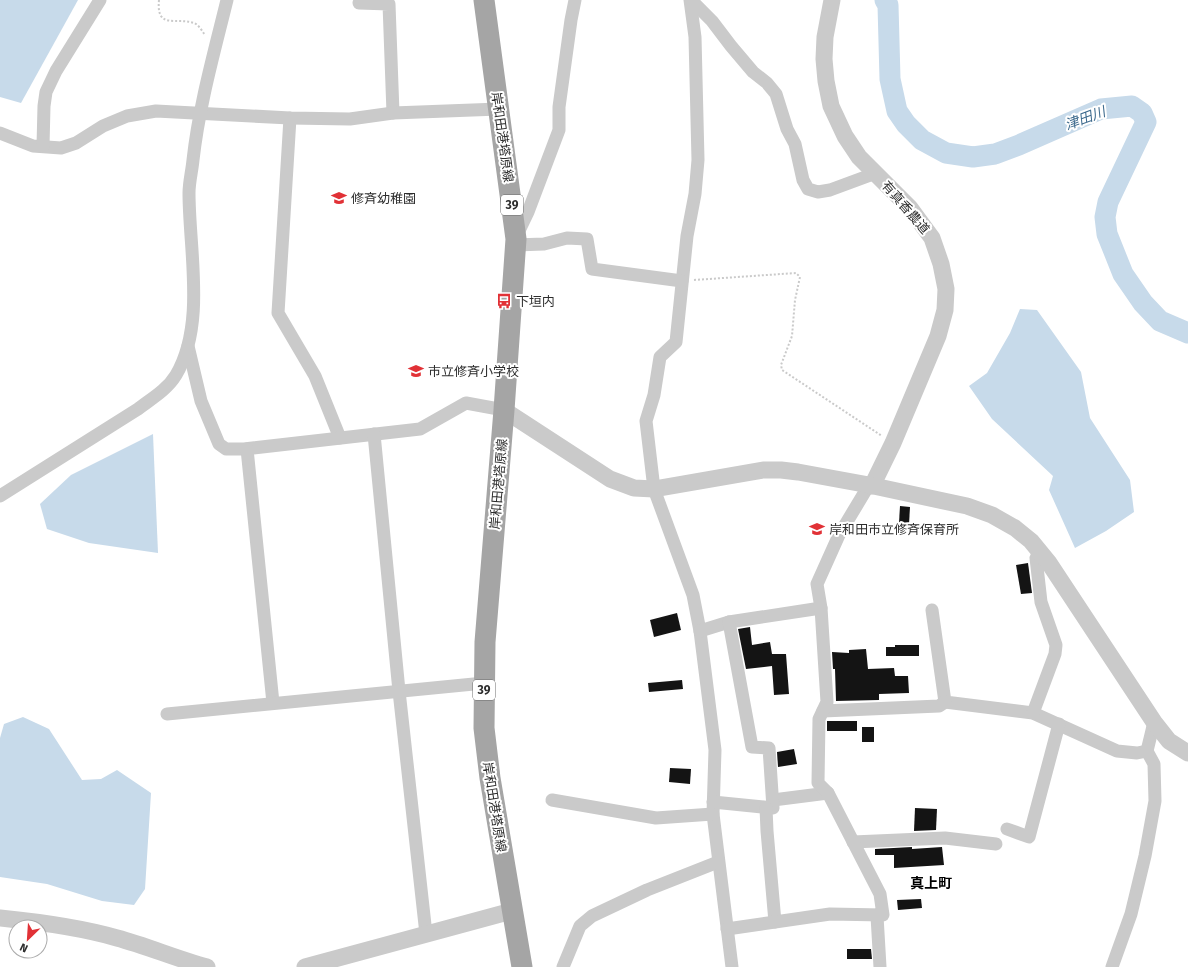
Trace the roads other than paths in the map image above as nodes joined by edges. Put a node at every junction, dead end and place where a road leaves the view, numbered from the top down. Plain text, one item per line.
1 (100, 0) edge
2 (227, 0) edge
3 (484, 0) edge
4 (575, 0) edge
5 (691, 0) edge
6 (832, 0) edge
7 (359, 3) dead end
8 (499, 109) junction
9 (200, 113) junction
10 (393, 113) junction
11 (290, 118) junction
12 (0, 133) edge
13 (43, 146) junction
14 (876, 173) junction
15 (515, 242) junction
16 (682, 281) junction
17 (188, 344) junction
18 (504, 410) junction
19 (374, 434) junction
20 (340, 438) junction
21 (247, 449) junction
22 (870, 485) junction
23 (654, 489) junction
24 (0, 496) edge
25 (1040, 552) junction
26 (821, 608) junction
27 (932, 610) dead end
28 (730, 622) junction
29 (700, 632) junction
30 (484, 683) junction
31 (399, 691) junction
32 (945, 702) junction
33 (272, 703) junction
34 (823, 711) junction
35 (1033, 713) junction
36 (167, 714) dead end
37 (1154, 722) junction
38 (1059, 724) junction
39 (1147, 751) junction
40 (1188, 753) edge
41 (828, 793) junction
42 (552, 800) dead end
43 (769, 804) junction
44 (713, 808) junction
45 (1007, 829) dead end
46 (853, 842) junction
47 (996, 844) dead end
48 (718, 862) junction
49 (512, 911) junction
50 (877, 916) junction
51 (0, 918) edge
52 (775, 922) junction
53 (727, 929) junction
54 (426, 934) junction
55 (207, 967) edge
56 (305, 967) edge
57 (522, 967) edge
58 (563, 967) edge
59 (732, 967) edge
60 (880, 967) edge
61 (1112, 967) edge

1 - 13 street
2 - 9 street
3 - 8 main road, 岸和田港塔原線 / 39
4 - 15 street
5 - 14 street
5 - 16 street
6 - 14 street, 有真香農道
7 - 10 street
8 - 10 street
8 - 15 main road, 岸和田港塔原線 / 39
9 - 11 street
9 - 13 street
9 - 17 street
10 - 11 street
11 - 20 street
12 - 13 street
14 - 22 street, 有真香農道
15 - 16 street
15 - 18 main road, 岸和田港塔原線 / 39
16 - 23 street
17 - 21 street
17 - 24 street
18 - 19 street
18 - 23 street
18 - 30 main road, 岸和田港塔原線 / 39
19 - 20 street
19 - 31 street
20 - 21 street
21 - 33 street
22 - 23 street
22 - 25 street
22 - 26 street
23 - 29 street
25 - 35 street
25 - 37 street
26 - 28 street
26 - 34 street
27 - 32 street
28 - 29 street
28 - 43 street
29 - 44 street
30 - 31 street
30 - 49 main road, 岸和田港塔原線 / 39
31 - 33 street
31 - 54 street
32 - 34 street
32 - 35 street
33 - 36 street
34 - 41 street
35 - 38 street
37 - 39 street
37 - 40 street
38 - 39 street
38 - 45 street
39 - 61 street
41 - 43 street
41 - 46 street
42 - 44 street
43 - 44 street
43 - 52 street
44 - 48 street
46 - 47 street
46 - 50 street
48 - 53 street
48 - 58 street
49 - 54 street
49 - 57 main road, 岸和田港塔原線 / 39
50 - 52 street
50 - 60 street
51 - 55 street
52 - 53 street
53 - 59 street
54 - 56 street

